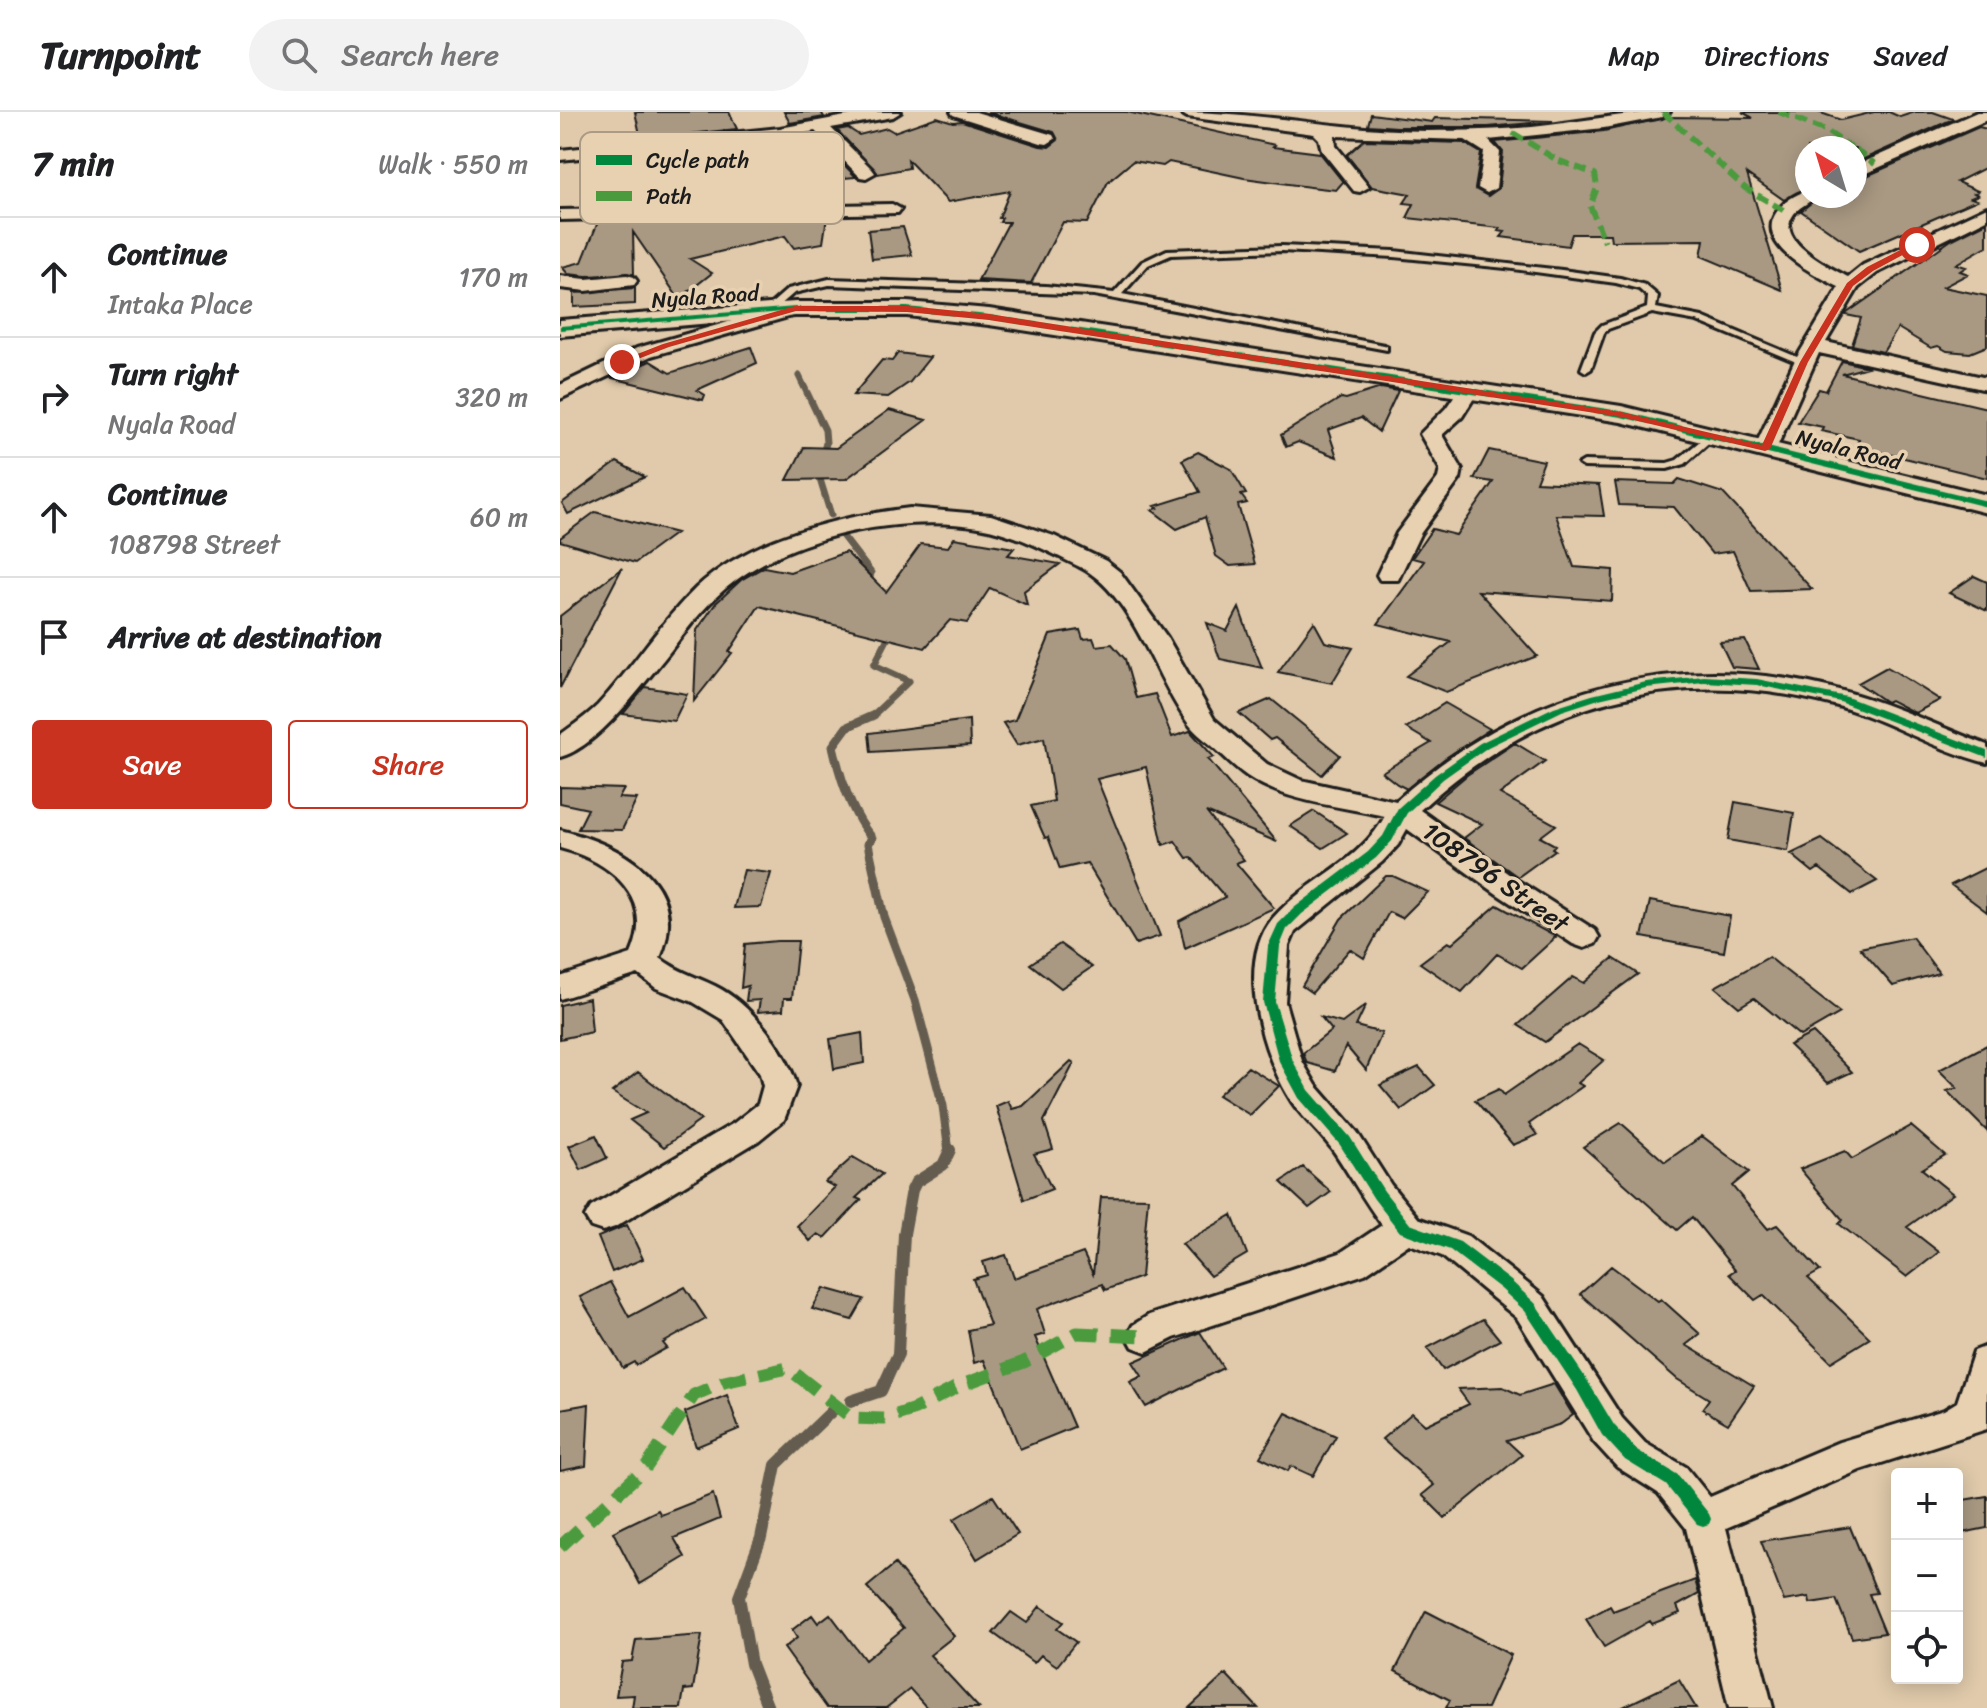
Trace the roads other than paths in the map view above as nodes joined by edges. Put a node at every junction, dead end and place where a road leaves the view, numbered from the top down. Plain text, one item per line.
1 (893, 112) edge
2 (959, 112) edge
3 (1187, 112) edge
4 (1662, 112) edge
5 (1975, 115) edge
6 (820, 127) junction
7 (1317, 129) junction
8 (774, 132) edge
9 (825, 132) edge
10 (1470, 136) junction
11 (1047, 139) dead end
12 (844, 151) edge
13 (580, 153) edge
14 (560, 155) edge
15 (1867, 167) edge
16 (866, 173) dead end
17 (1360, 187) dead end
18 (1487, 188) dead end
19 (1795, 204) edge
20 (892, 209) dead end
21 (844, 210) edge
22 (1987, 212) edge
23 (566, 215) edge
24 (560, 234) edge
25 (627, 281) dead end
26 (560, 282) edge
27 (1850, 285) junction
28 (1116, 296) junction
29 (795, 309) junction
30 (1651, 310) junction
31 (768, 311) junction
32 (560, 328) edge
33 (1384, 348) dead end
34 (1809, 354) junction
35 (1586, 369) dead end
36 (1987, 384) edge
37 (1468, 390) junction
38 (560, 393) edge
39 (1711, 435) junction
40 (1765, 449) junction
41 (1584, 464) dead end
42 (1987, 504) edge
43 (1389, 575) dead end
44 (560, 749) edge
45 (1987, 755) edge
46 (1402, 811) junction
47 (560, 839) edge
48 (1584, 937) dead end
49 (643, 961) junction
50 (560, 988) edge
51 (603, 1217) dead end
52 (1405, 1228) junction
53 (1146, 1336) dead end
54 (1987, 1362) edge
55 (1980, 1412) edge
56 (1703, 1519) junction
57 (1751, 1708) edge

1 - 6 street
2 - 11 street
3 - 7 street
4 - 10 street
5 - 15 street
6 - 8 street
6 - 9 street
7 - 10 street
7 - 17 street
10 - 18 street
12 - 16 street
13 - 14 street
19 - 27 street
20 - 21 street
22 - 27 street
23 - 24 street
25 - 26 street
27 - 34 street
28 - 30 lane
28 - 31 lane
28 - 33 lane
29 - 31 street, Nyala Road
29 - 37 street, Nyala Road
29 - 38 street
30 - 34 lane
30 - 35 lane
31 - 32 street, Nyala Road
34 - 36 street
34 - 40 street
37 - 39 street, Nyala Road
37 - 43 street
39 - 40 street, Nyala Road
39 - 41 lane
40 - 42 street, Nyala Road
44 - 46 street, 108796 Street
45 - 46 street
46 - 48 street, 108796 Street
46 - 52 street
47 - 49 street
49 - 50 street
49 - 51 street
52 - 53 street
52 - 56 street
54 - 55 street
55 - 56 street
56 - 57 street

